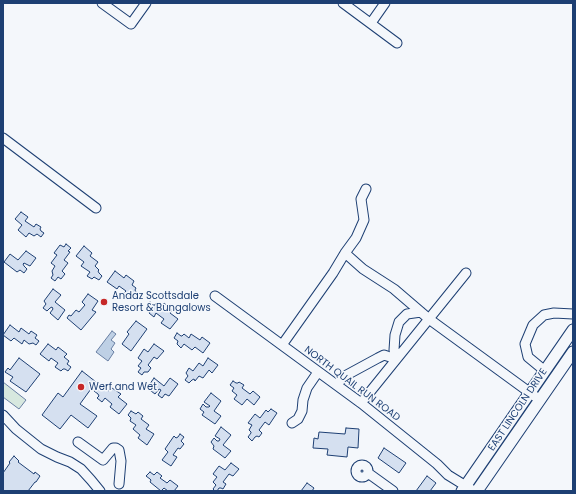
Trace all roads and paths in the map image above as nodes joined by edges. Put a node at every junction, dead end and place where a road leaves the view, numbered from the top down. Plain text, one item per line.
1 (102, 3) edge
2 (146, 3) edge
3 (343, 3) edge
4 (385, 3) edge
5 (371, 23) junction
6 (397, 43) dead end
7 (3, 138) edge
8 (366, 189) dead end
9 (96, 208) dead end
10 (345, 254) junction
11 (466, 273) dead end
12 (215, 296) dead end
13 (421, 312) junction
14 (573, 314) edge
15 (429, 319) junction
16 (573, 330) edge
17 (282, 345) junction
18 (573, 352) edge
19 (397, 358) junction
20 (544, 371) junction
21 (318, 372) junction
22 (337, 385) junction
23 (530, 393) junction
24 (540, 400) junction
25 (361, 403) junction
26 (3, 415) edge
27 (292, 423) dead end
28 (78, 442) dead end
29 (368, 474) dead end
30 (119, 484) dead end
31 (467, 489) edge
32 (100, 491) edge
33 (392, 491) edge
34 (477, 491) edge

1 - 2 street
3 - 5 street
4 - 5 street
5 - 6 street
7 - 9 street
8 - 10 street
10 - 13 street
10 - 17 street
11 - 15 street
12 - 17 street, NORTH QUAIL RUN ROAD
13 - 15 street
13 - 19 street
14 - 20 street
15 - 19 street
15 - 23 street
16 - 20 main road, EAST LINCOLN DRIVE
17 - 21 street, NORTH QUAIL RUN ROAD
18 - 24 main road, EAST LINCOLN DRIVE
19 - 22 street
19 - 25 street
20 - 23 main road, EAST LINCOLN DRIVE
21 - 22 street, NORTH QUAIL RUN ROAD
21 - 27 street
22 - 25 street, NORTH QUAIL RUN ROAD
23 - 24 street
23 - 31 main road, EAST LINCOLN DRIVE
24 - 34 main road, EAST LINCOLN DRIVE
25 - 31 street, NORTH QUAIL RUN ROAD
26 - 32 street
28 - 30 street
29 - 33 street

